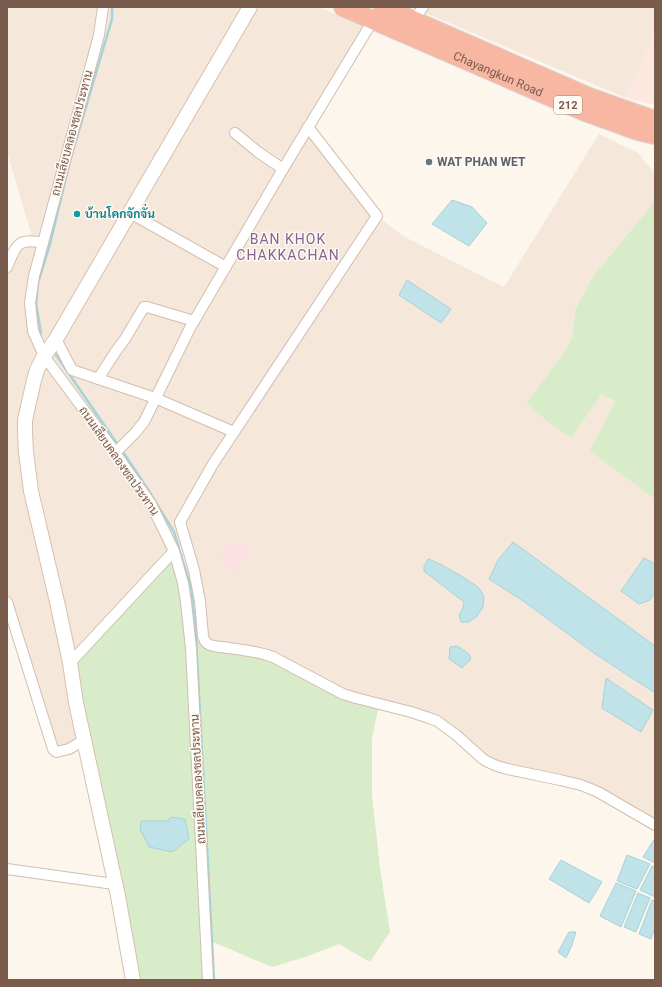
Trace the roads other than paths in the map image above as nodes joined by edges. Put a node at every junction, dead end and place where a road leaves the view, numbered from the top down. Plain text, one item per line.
1 (103, 7) edge
2 (250, 7) edge
3 (343, 7) edge
4 (378, 13) edge
5 (419, 14) edge
6 (655, 120) edge
7 (308, 127) junction
8 (235, 133) dead end
9 (655, 135) edge
10 (283, 168) junction
11 (130, 213) junction
12 (43, 243) junction
13 (7, 267) edge
14 (226, 267) junction
15 (194, 321) junction
16 (56, 339) junction
17 (44, 356) junction
18 (98, 379) junction
19 (155, 398) junction
20 (234, 432) junction
21 (118, 449) junction
22 (174, 551) junction
23 (7, 602) edge
24 (70, 663) junction
25 (84, 740) junction
26 (655, 825) edge
27 (7, 869) edge
28 (114, 884) junction
29 (132, 980) edge
30 (208, 980) edge

1 - 12 street, ถนนเลียบคลองชลประทาน
2 - 11 street
3 - 4 highway, Chayangkun Road / 212
4 - 5 highway, Chayangkun Road / 212
4 - 7 street
4 - 9 highway, Chayangkun Road / 212
5 - 6 highway, Chayangkun Road / 212
7 - 10 street
7 - 20 street
8 - 10 street
10 - 14 street
11 - 14 street
11 - 16 street
12 - 13 street
12 - 17 street, ถนนเลียบคลองชลประทาน
14 - 15 street
15 - 18 street
15 - 19 street
16 - 17 street
16 - 18 street
17 - 21 street, ถนนเลียบคลองชลประทาน
17 - 24 street
18 - 19 street
19 - 20 street
19 - 21 street
20 - 26 street
21 - 22 street, ถนนเลียบคลองชลประทาน
22 - 24 street
22 - 30 street, ถนนเลียบคลองชลประทาน
23 - 25 street
24 - 25 street
25 - 28 street
27 - 28 street
28 - 29 street

